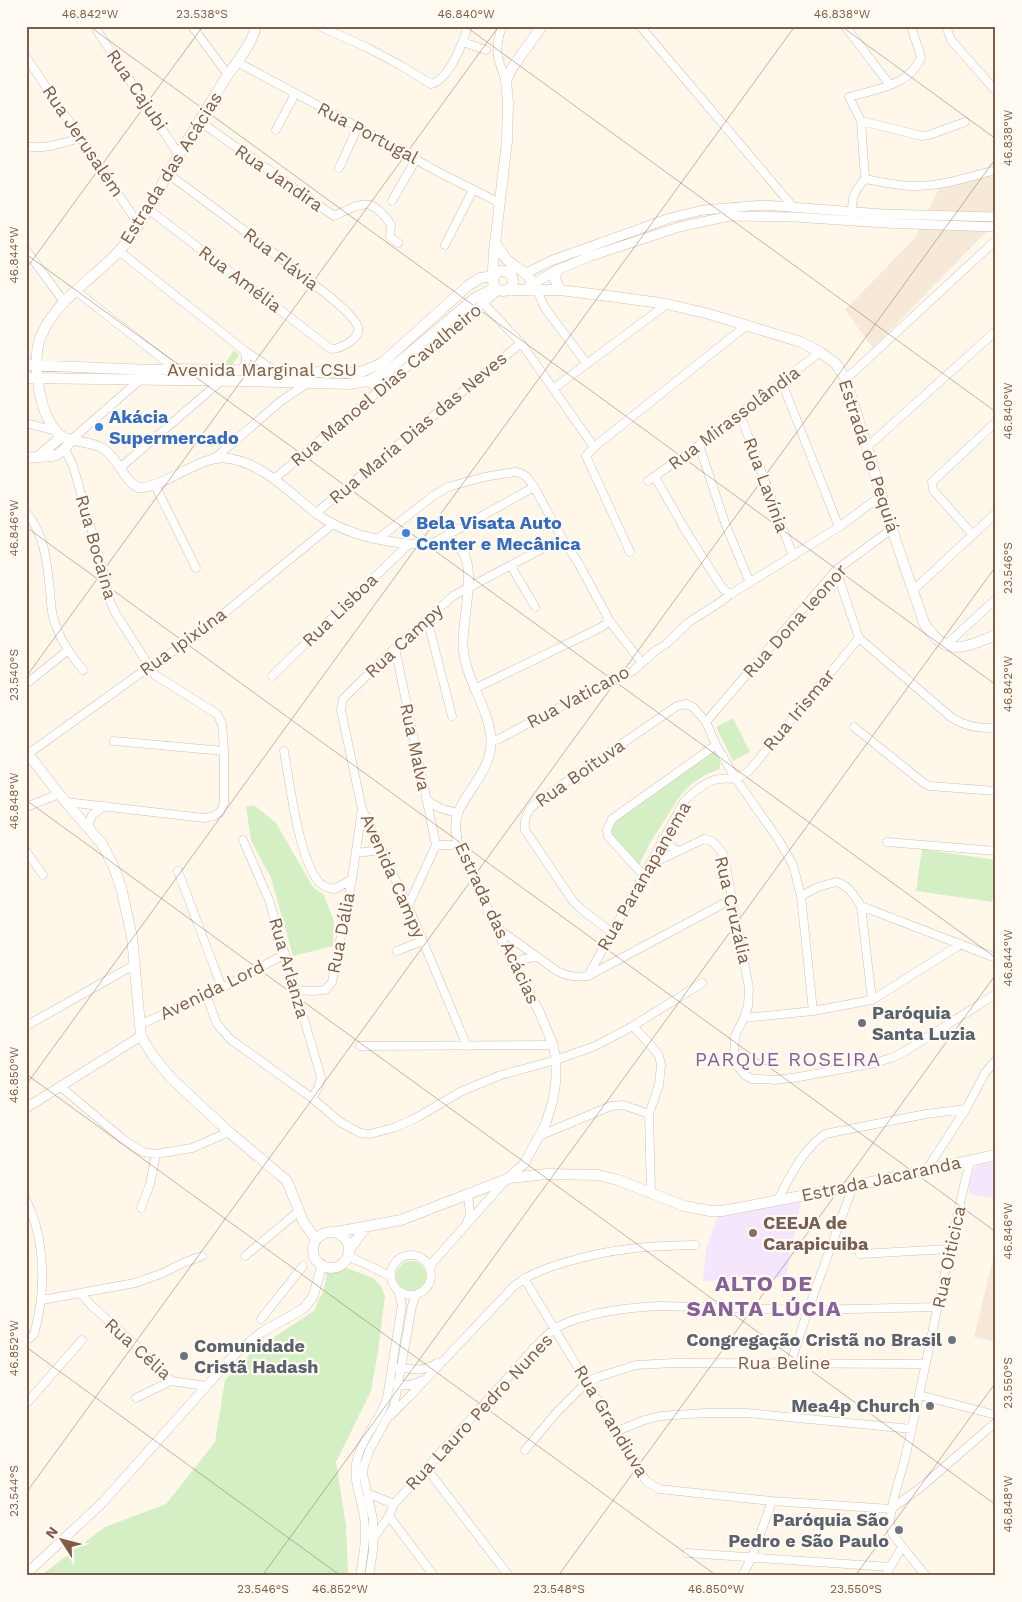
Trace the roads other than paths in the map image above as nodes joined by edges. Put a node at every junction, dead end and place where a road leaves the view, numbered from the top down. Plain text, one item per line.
1 (94, 26) edge
2 (192, 26) edge
3 (256, 26) edge
4 (320, 26) edge
5 (468, 26) edge
6 (502, 26) edge
7 (542, 26) edge
8 (640, 26) edge
9 (845, 26) edge
10 (910, 26) edge
11 (946, 26) edge
12 (463, 42) junction
13 (486, 50) dead end
14 (26, 57) edge
15 (237, 62) junction
16 (228, 75) junction
17 (506, 81) junction
18 (890, 85) junction
19 (996, 91) edge
20 (295, 94) junction
21 (199, 121) junction
22 (860, 121) junction
23 (965, 122) dead end
24 (358, 127) junction
25 (276, 130) dead end
26 (80, 138) junction
27 (26, 146) edge
28 (180, 154) junction
29 (416, 159) junction
30 (339, 168) dead end
31 (996, 170) edge
32 (168, 174) junction
33 (865, 179) junction
34 (473, 190) junction
35 (392, 201) dead end
36 (500, 203) junction
37 (794, 208) junction
38 (148, 209) junction
39 (852, 211) junction
40 (996, 218) edge
41 (852, 221) junction
42 (139, 225) junction
43 (996, 227) edge
44 (619, 236) junction
45 (996, 240) edge
46 (398, 243) dead end
47 (495, 244) junction
48 (445, 245) dead end
49 (622, 246) junction
50 (26, 250) edge
51 (119, 252) junction
52 (508, 261) junction
53 (557, 270) junction
54 (526, 273) junction
55 (511, 274) junction
56 (495, 275) junction
57 (535, 287) junction
58 (500, 289) junction
59 (560, 290) junction
60 (76, 291) junction
61 (64, 302) junction
62 (484, 304) junction
63 (667, 304) junction
64 (747, 325) junction
65 (996, 331) edge
66 (521, 344) junction
67 (331, 349) joint
68 (245, 350) junction
69 (820, 352) junction
70 (155, 353) junction
71 (587, 364) junction
72 (31, 366) edge
73 (176, 369) junction
74 (152, 370) junction
75 (242, 370) junction
76 (275, 372) junction
77 (288, 372) junction
78 (206, 375) junction
79 (31, 379) edge
80 (140, 379) junction
81 (846, 379) junction
82 (222, 380) junction
83 (368, 382) junction
84 (289, 383) junction
85 (308, 383) junction
86 (782, 383) junction
87 (386, 386) junction
88 (554, 389) junction
89 (281, 401) junction
90 (740, 414) junction
91 (996, 422) edge
92 (26, 423) edge
93 (63, 436) junction
94 (698, 446) junction
95 (594, 447) junction
96 (867, 447) junction
97 (65, 450) junction
98 (39, 456) junction
99 (26, 458) edge
100 (215, 458) junction
101 (121, 467) junction
102 (274, 479) junction
103 (155, 485) junction
104 (534, 487) junction
105 (882, 495) junction
106 (26, 512) edge
107 (316, 513) junction
108 (994, 518) edge
109 (333, 524) junction
110 (839, 527) junction
111 (892, 529) junction
112 (973, 535) junction
113 (379, 538) junction
114 (562, 538) junction
115 (433, 543) junction
116 (409, 544) junction
117 (630, 552) dead end
118 (793, 556) junction
119 (511, 566) junction
120 (196, 568) dead end
121 (836, 570) junction
122 (750, 583) junction
123 (468, 588) junction
124 (912, 590) junction
125 (726, 591) junction
126 (996, 599) edge
127 (535, 607) dead end
128 (607, 617) junction
129 (427, 618) junction
130 (996, 635) edge
131 (860, 638) junction
132 (946, 645) junction
133 (395, 648) junction
134 (67, 651) junction
135 (641, 662) junction
136 (150, 666) junction
137 (83, 670) dead end
138 (272, 676) dead end
139 (26, 684) edge
140 (474, 689) junction
141 (343, 699) joint
142 (452, 716) dead end
143 (706, 722) junction
144 (854, 727) dead end
145 (996, 727) edge
146 (114, 741) dead end
147 (491, 741) junction
148 (716, 744) junction
149 (224, 751) junction
150 (284, 751) dead end
151 (29, 757) edge
152 (736, 779) junction
153 (996, 791) edge
154 (63, 798) junction
155 (426, 798) junction
156 (104, 806) junction
157 (26, 807) edge
158 (362, 810) junction
159 (458, 813) junction
160 (88, 827) junction
161 (662, 839) junction
162 (243, 840) dead end
163 (887, 842) dead end
164 (436, 845) junction
165 (458, 845) junction
166 (26, 850) edge
167 (382, 850) junction
168 (677, 851) junction
169 (996, 851) edge
170 (356, 853) junction
171 (649, 865) junction
172 (178, 871) dead end
173 (643, 875) junction
174 (43, 876) dead end
175 (352, 879) junction
176 (801, 896) junction
177 (732, 900) junction
178 (408, 906) junction
179 (860, 906) junction
180 (497, 928) junction
181 (611, 932) junction
182 (422, 941) junction
183 (961, 944) junction
184 (398, 952) dead end
185 (285, 954) junction
186 (536, 957) junction
187 (996, 958) edge
188 (514, 964) junction
189 (134, 965) junction
190 (588, 976) junction
191 (702, 983) dead end
192 (222, 988) junction
193 (296, 990) junction
194 (996, 994) edge
195 (206, 995) junction
196 (872, 1000) junction
197 (813, 1010) junction
198 (744, 1018) junction
199 (26, 1026) edge
200 (633, 1026) junction
201 (140, 1031) junction
202 (553, 1045) junction
203 (360, 1046) dead end
204 (467, 1046) junction
205 (556, 1060) junction
206 (996, 1060) edge
207 (61, 1088) junction
208 (312, 1098) junction
209 (26, 1108) edge
210 (966, 1109) junction
211 (649, 1114) junction
212 (229, 1132) junction
213 (539, 1136) junction
214 (156, 1154) junction
215 (996, 1155) edge
216 (970, 1161) junction
217 (927, 1169) junction
218 (505, 1181) junction
219 (853, 1186) junction
220 (651, 1192) junction
221 (468, 1196) junction
222 (26, 1200) edge
223 (777, 1201) junction
224 (141, 1208) dead end
225 (298, 1212) junction
226 (466, 1225) junction
227 (366, 1227) junction
228 (336, 1232) junction
229 (316, 1240) junction
230 (695, 1245) dead end
231 (949, 1249) junction
232 (348, 1253) junction
233 (860, 1254) dead end
234 (202, 1256) dead end
235 (246, 1256) dead end
236 (303, 1266) dead end
237 (322, 1266) junction
238 (430, 1270) junction
239 (391, 1276) junction
240 (524, 1278) junction
241 (398, 1290) junction
242 (80, 1293) junction
243 (416, 1295) junction
244 (42, 1300) junction
245 (938, 1307) junction
246 (808, 1310) junction
247 (261, 1319) dead end
248 (555, 1329) junction
249 (26, 1338) edge
250 (82, 1340) dead end
251 (445, 1358) junction
252 (790, 1362) junction
253 (925, 1364) junction
254 (392, 1368) junction
255 (402, 1368) junction
256 (425, 1379) junction
257 (171, 1382) junction
258 (390, 1382) junction
259 (587, 1382) junction
260 (399, 1385) junction
261 (206, 1386) junction
262 (919, 1395) junction
263 (136, 1398) dead end
264 (26, 1404) edge
265 (996, 1414) edge
266 (391, 1415) junction
267 (996, 1422) edge
268 (912, 1429) junction
269 (617, 1431) junction
270 (525, 1450) dead end
271 (427, 1469) junction
272 (369, 1494) junction
273 (772, 1501) junction
274 (394, 1504) junction
275 (891, 1509) junction
276 (389, 1516) junction
277 (373, 1540) junction
278 (902, 1547) junction
279 (687, 1553) dead end
280 (752, 1557) junction
281 (890, 1567) junction
282 (26, 1574) edge
283 (360, 1576) edge
284 (369, 1576) edge
285 (434, 1576) edge
286 (509, 1576) edge
287 (742, 1576) edge
288 (885, 1576) edge
289 (926, 1576) edge

1 - 28 street, Rua Cajubi
2 - 16 street
3 - 15 main road, Estrada das Acácias
4 - 12 street
5 - 12 street
6 - 17 street
7 - 17 main road
8 - 37 street
9 - 18 street
10 - 18 street
11 - 19 street
12 - 13 street
14 - 26 street, Rua Jerusalém
15 - 16 main road, Estrada das Acácias
15 - 20 street, Rua Portugal
16 - 21 main road, Estrada das Acácias
17 - 36 main road
18 - 22 street
20 - 24 street, Rua Portugal
20 - 25 street
21 - 28 main road, Estrada das Acácias
21 - 46 street, Rua Jandira
22 - 23 street
22 - 33 street
24 - 29 street, Rua Portugal
24 - 30 street
26 - 27 street
26 - 42 street, Rua Jerusalém
28 - 32 main road, Estrada das Acácias
29 - 34 street, Rua Portugal
29 - 35 street
31 - 33 street
32 - 38 main road, Estrada das Acácias
32 - 67 street, Rua Flávia
33 - 39 street
34 - 36 street, Rua Portugal
34 - 48 street
36 - 47 main road
37 - 39 street
37 - 44 street
38 - 42 main road, Estrada das Acácias
38 - 67 street, Rua Amélia
39 - 40 street
39 - 41 street
41 - 43 street
41 - 49 street
42 - 51 main road, Estrada das Acácias
44 - 49 street
44 - 54 street
45 - 81 street
47 - 52 main road
47 - 56 main road
49 - 53 street
50 - 61 street
51 - 60 main road, Estrada das Acácias
51 - 68 street
52 - 54 main road
52 - 55 main road
53 - 57 street
53 - 59 main road
54 - 55 main road
54 - 57 main road
55 - 56 main road
55 - 58 main road
56 - 58 main road
56 - 77 main road, Avenida Marginal CSU
57 - 58 main road, Estrada do Pequiá
57 - 59 main road, Estrada do Pequiá
57 - 71 street
58 - 62 street, Rua Manoel Dias Cavalheiro
58 - 83 main road, Avenida Marginal CSU
59 - 63 main road, Estrada do Pequiá
60 - 61 main road, Estrada das Acácias
60 - 70 street
61 - 72 main road, Estrada das Acácias
62 - 66 street
62 - 87 street, Rua Manoel Dias Cavalheiro
63 - 64 main road, Estrada do Pequiá
63 - 71 street
64 - 69 main road, Estrada do Pequiá
64 - 95 street
65 - 96 street
66 - 88 street
66 - 107 street, Rua Maria Dias das Neves
68 - 75 street
68 - 76 street
69 - 81 main road, Estrada do Pequiá
69 - 86 street, Rua Mirassolândia
70 - 73 street
70 - 74 street
71 - 88 street
72 - 74 main road, Avenida Marginal CSU
72 - 79 main road, Estrada das Acácias
73 - 74 main road, Avenida Marginal CSU
73 - 78 main road, Avenida Marginal CSU
74 - 80 street
75 - 76 main road, Avenida Marginal CSU
75 - 78 main road, Avenida Marginal CSU
76 - 77 main road, Avenida Marginal CSU
77 - 84 street
78 - 80 main road, Avenida Marginal CSU
78 - 82 main road, Avenida Marginal CSU
79 - 80 main road, Avenida Marginal CSU
79 - 93 main road, Estrada das Acácias
80 - 93 street
81 - 96 main road, Estrada do Pequiá
82 - 84 main road, Avenida Marginal CSU
82 - 101 street
83 - 85 main road, Avenida Marginal CSU
83 - 87 main road
84 - 85 main road, Avenida Marginal CSU
84 - 89 street
85 - 89 street
86 - 90 street, Rua Mirassolândia
86 - 110 street
87 - 102 street, Rua Manoel Dias Cavalheiro
88 - 95 street
89 - 100 street
90 - 94 street, Rua Mirassolândia
90 - 118 street, Rua Lavínia
91 - 112 street
92 - 93 street
93 - 97 main road
93 - 98 main road
93 - 101 street
94 - 122 street
94 - 125 street, Rua Mirassolândia
95 - 117 street
96 - 105 main road, Estrada do Pequiá
97 - 98 main road
97 - 136 street, Rua Bocaina
98 - 99 main road
100 - 102 street, Estrada das Acácias
100 - 103 street
101 - 103 street
102 - 107 street, Estrada das Acácias
103 - 120 street
104 - 113 street
104 - 114 street
104 - 115 street
105 - 110 street, Rua Vaticano
105 - 111 main road, Estrada do Pequiá
106 - 134 street
107 - 109 street, Estrada das Acácias
108 - 112 street
109 - 113 street, Estrada das Acácias
109 - 136 street, Rua Ipixúna
110 - 118 street, Rua Vaticano
111 - 121 street, Rua Dona leonor
111 - 124 main road, Estrada do Pequiá
112 - 124 street
113 - 116 street, Estrada das Acácias
114 - 119 street, Rua Campy
114 - 128 street
115 - 116 street, Estrada das Acácias
115 - 123 street, Estrada das Acácias
116 - 138 street, Rua Lisboa
118 - 122 street, Rua Vaticano
119 - 123 street, Rua Campy
119 - 127 street
121 - 131 street
121 - 143 street, Rua Dona leonor
122 - 125 street, Rua Vaticano
123 - 129 street, Rua Campy
123 - 140 street, Estrada das Acácias
124 - 132 main road, Estrada do Pequiá
125 - 135 street, Rua Vaticano
126 - 132 street
128 - 135 street
128 - 140 street
129 - 133 street, Rua Campy
129 - 142 street
130 - 132 main road
131 - 145 street
131 - 152 street, Rua Irismar
133 - 141 street, Rua Campy
133 - 155 street, Rua Malva
134 - 137 street
134 - 139 street
135 - 147 street, Rua Vaticano
136 - 149 street, Rua Bocaina
136 - 151 street, Rua Ipixúna
140 - 147 street, Estrada das Acácias
141 - 158 street, Avenida Campy
143 - 148 street, Rua Boituva
143 - 181 street, Rua Boituva
144 - 153 street
146 - 149 street
147 - 159 street, Estrada das Acácias
148 - 152 street, Rua Boituva
148 - 173 street
149 - 156 street, Rua Bocaina
150 - 175 street, Rua Dália
151 - 154 main road
152 - 161 street, Rua Paranapanema
152 - 176 street, Rua Boituva
154 - 156 street
154 - 157 street
154 - 160 main road
155 - 159 street
155 - 164 street, Rua Malva
156 - 160 street
158 - 167 street, Avenida Campy
158 - 170 street, Rua Dália
159 - 165 street, Estrada das Acácias
160 - 189 main road
161 - 168 street
161 - 171 street, Rua Paranapanema
162 - 185 street, Rua Arlanza
163 - 169 street
164 - 165 street
164 - 178 street
165 - 180 street, Estrada das Acácias
166 - 174 street
167 - 170 street
167 - 178 street, Avenida Campy
168 - 171 street, Rua Cruzália
168 - 177 street, Rua Cruzália
170 - 175 street, Rua Dália
171 - 173 street, Rua Paranapanema
172 - 192 street
173 - 181 street, Rua Paranapanema
175 - 193 street, Rua Dália
176 - 179 street
176 - 197 street, Rua Boituva
177 - 190 street
177 - 198 street, Rua Cruzália
178 - 182 street, Avenida Campy
179 - 183 street
179 - 196 street
180 - 186 street
180 - 188 street, Estrada das Acácias
181 - 190 street, Rua Paranapanema
182 - 184 street
182 - 204 street, Avenida Campy
183 - 187 street
183 - 196 street
185 - 192 street, Avenida Lord
185 - 193 street, Rua Arlanza
186 - 188 street
186 - 190 street
188 - 202 street, Estrada das Acácias
189 - 199 street
189 - 201 main road
191 - 200 street
192 - 195 street, Avenida Lord
193 - 208 street, Rua Arlanza
194 - 198 street, Rua Cruzália
195 - 201 street, Avenida Lord
195 - 208 street
196 - 197 street
197 - 198 street
200 - 205 street
200 - 211 street
201 - 207 street
201 - 212 main road
202 - 204 street
202 - 205 street, Estrada das Acácias
203 - 204 street
205 - 208 street
205 - 213 street, Estrada das Acácias
206 - 210 street
207 - 209 street
207 - 214 street
210 - 217 street
210 - 223 street
211 - 213 street
211 - 220 street
212 - 214 street
212 - 225 main road
213 - 218 street, Estrada das Acácias
214 - 224 street
215 - 216 main road, Estrada Jacaranda
216 - 217 main road, Estrada Jacaranda
216 - 231 street, Rua Oiticica
217 - 219 main road, Estrada Jacaranda
218 - 220 main road, Estrada Jacaranda
218 - 221 main road, Estrada Jacaranda
218 - 226 street
219 - 223 main road, Estrada Jacaranda
219 - 246 street
220 - 223 main road, Estrada Jacaranda
221 - 226 street
221 - 227 main road, Estrada Jacaranda
222 - 244 street
225 - 229 main road
225 - 235 street
226 - 238 street
227 - 228 main road, Estrada Jacaranda
227 - 232 main road
228 - 229 main road
228 - 232 main road
229 - 237 main road
230 - 240 street
231 - 233 street
231 - 245 street, Rua Oiticica
232 - 237 main road
232 - 239 street
234 - 242 street
236 - 247 street
237 - 261 street
238 - 239 street
238 - 243 street
239 - 241 street
240 - 248 street, Rua Grandiuva
240 - 251 street
241 - 243 street
241 - 254 street
242 - 244 street
242 - 257 street, Rua Célia
243 - 255 street
244 - 249 street
245 - 246 street, Rua Lauro Pedro Nunes
245 - 253 street, Rua Oiticica
246 - 248 street, Rua Lauro Pedro Nunes
246 - 252 street
248 - 259 street, Rua Grandiuva
248 - 271 street, Rua Lauro Pedro Nunes
250 - 264 street
251 - 255 street
251 - 256 street
252 - 253 street, Rua Beline
252 - 259 street, Rua Beline
253 - 262 street, Rua Oiticica
254 - 255 street
254 - 258 street
255 - 260 street
256 - 260 street
256 - 266 street
257 - 261 street, Rua Célia
257 - 263 street
258 - 260 street
258 - 283 street
259 - 269 street, Rua Grandiuva
259 - 270 street
260 - 266 street
261 - 282 street
262 - 265 street
262 - 268 street, Rua Oiticica
266 - 272 street
267 - 275 street
268 - 269 street
268 - 275 street, Rua Oiticica
269 - 273 street, Rua Grandiuva
271 - 274 street, Rua Lauro Pedro Nunes
271 - 286 street
272 - 274 street, Rua Lauro Pedro Nunes
272 - 277 street
273 - 275 street, Rua Grandiuva
273 - 280 street
274 - 276 street, Rua Lauro Pedro Nunes
275 - 278 street, Rua Oiticica
276 - 277 street, Rua Lauro Pedro Nunes
276 - 285 street
277 - 284 street
278 - 281 street
278 - 289 street, Rua Oiticica
279 - 280 street
280 - 281 street
280 - 287 street
281 - 288 street

